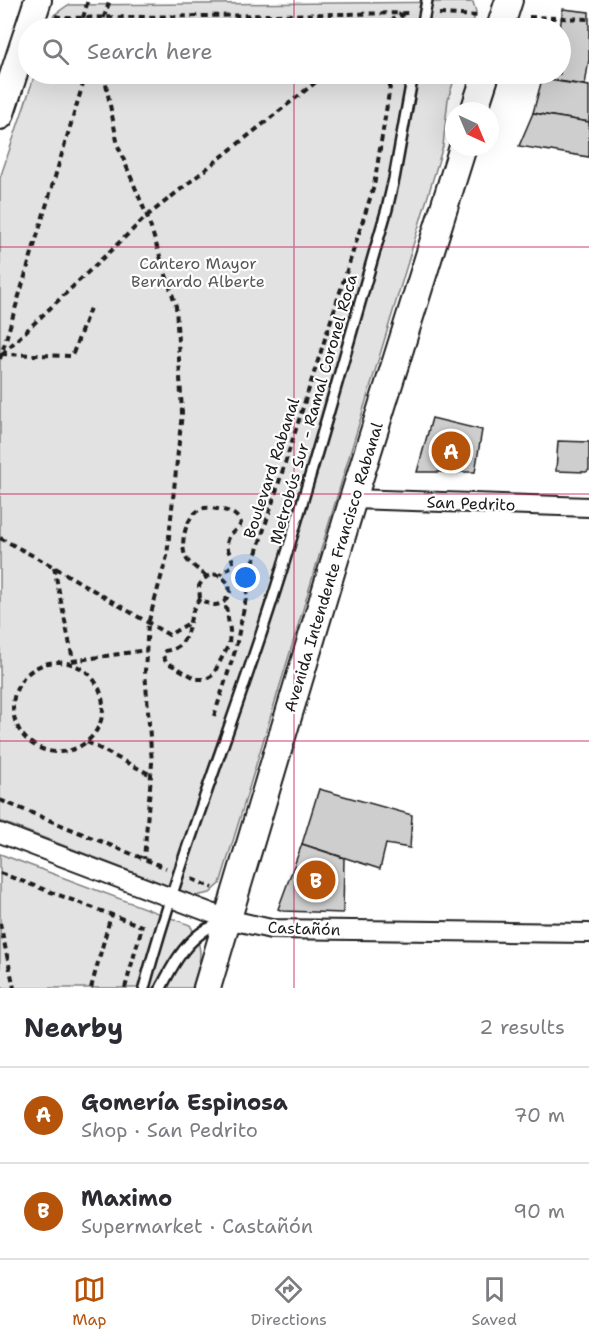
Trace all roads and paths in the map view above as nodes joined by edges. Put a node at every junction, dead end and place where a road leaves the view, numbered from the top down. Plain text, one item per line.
1 (88, 0) edge
2 (110, 0) edge
3 (426, 0) edge
4 (36, 5) edge
5 (402, 13) junction
6 (424, 14) junction
7 (504, 15) edge
8 (104, 17) junction
9 (83, 18) junction
10 (395, 18) edge
11 (401, 18) edge
12 (423, 18) edge
13 (568, 18) edge
14 (571, 18) edge
15 (589, 19) edge
16 (18, 60) edge
17 (83, 84) edge
18 (106, 84) edge
19 (313, 84) edge
20 (390, 84) edge
21 (411, 84) edge
22 (483, 84) edge
23 (477, 102) edge
24 (0, 116) edge
25 (460, 156) edge
26 (147, 216) junction
27 (90, 308) dead end
28 (0, 356) edge
29 (353, 500) junction
30 (589, 507) edge
31 (0, 538) edge
32 (54, 567) junction
33 (220, 575) junction
34 (206, 576) junction
35 (201, 598) junction
36 (225, 601) junction
37 (191, 622) junction
38 (148, 624) junction
39 (146, 650) junction
40 (73, 660) junction
41 (66, 663) junction
42 (210, 727) dead end
43 (87, 742) junction
44 (151, 775) junction
45 (0, 800) edge
46 (0, 833) edge
47 (168, 857) dead end
48 (144, 859) junction
49 (165, 868) junction
50 (0, 873) edge
51 (178, 874) junction
52 (170, 899) junction
53 (231, 908) junction
54 (111, 915) junction
55 (0, 923) edge
56 (142, 927) junction
57 (159, 933) junction
58 (589, 933) edge
59 (14, 988) edge
60 (91, 988) edge
61 (125, 988) edge
62 (144, 988) edge
63 (161, 988) edge
64 (207, 988) edge

1 - 9 path
2 - 8 path
3 - 6 lane
4 - 9 path
5 - 6 path
5 - 8 path
5 - 10 path
5 - 11 path
6 - 7 path
6 - 12 lane
7 - 13 path
8 - 9 path
14 - 15 path
16 - 24 main road
17 - 28 path
18 - 26 path
19 - 26 path
20 - 42 path, Boulevard Rabanal
21 - 51 lane, Metrobús Sur - Ramal Coronel Roca
22 - 23 main road
25 - 29 main road, Avenida Intendente Francisco Rabanal
26 - 28 path
26 - 38 path
27 - 28 path
29 - 30 street, San Pedrito
29 - 53 main road, Avenida Intendente Francisco Rabanal
31 - 32 path
32 - 38 path
32 - 40 path
33 - 34 path
33 - 34 path
33 - 36 path
34 - 35 path
35 - 36 path
35 - 37 path
36 - 37 path
37 - 38 path
38 - 39 path
39 - 40 path
39 - 44 path
40 - 41 path
41 - 43 path
41 - 43 path
43 - 44 path
44 - 48 path
45 - 48 path
46 - 52 street, Castañón
47 - 49 path
48 - 49 path
49 - 51 path
50 - 54 path
51 - 52 lane, Metrobús Sur - Ramal Coronel Roca
51 - 53 path
52 - 53 street, Castañón
52 - 57 lane, Metrobús Sur - Ramal Coronel Roca
53 - 58 street, Castañón
53 - 63 lane
53 - 64 main road, Avenida Intendente Francisco Rabanal
54 - 56 path
54 - 60 path
55 - 59 path
56 - 57 path
56 - 61 path
57 - 62 lane, Metrobús Sur - Ramal Coronel Roca

